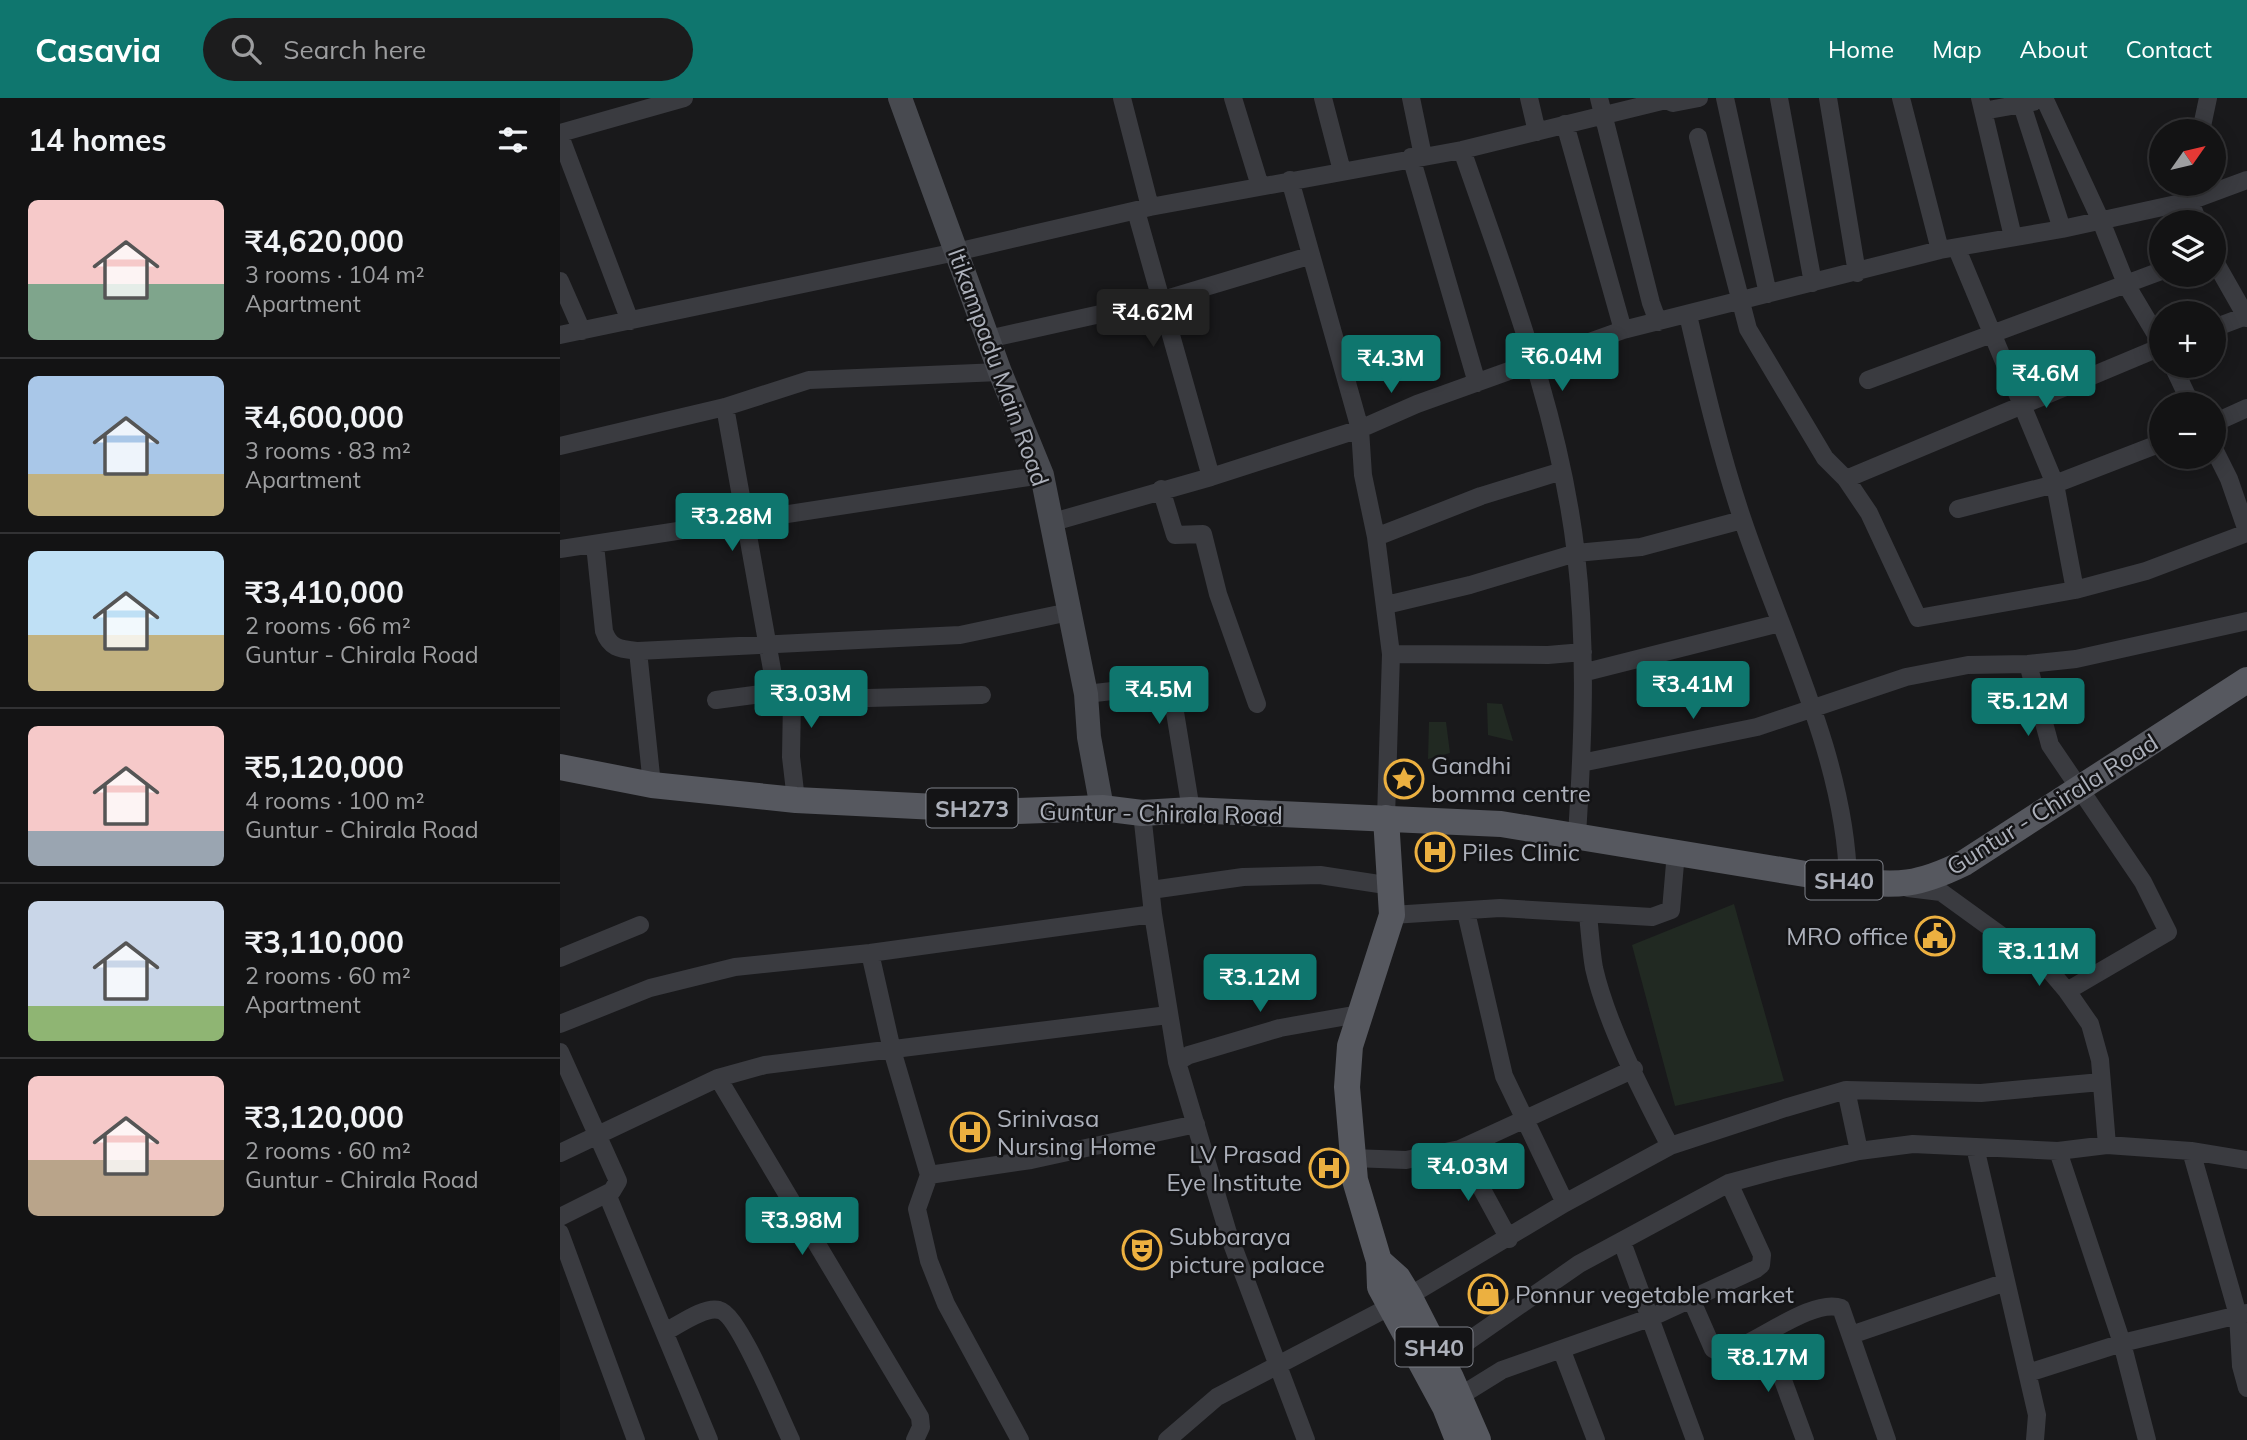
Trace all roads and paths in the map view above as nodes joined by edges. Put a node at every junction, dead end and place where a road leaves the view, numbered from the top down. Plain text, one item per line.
1 (684, 98) edge
2 (900, 98) edge
3 (1122, 98) edge
4 (1233, 98) edge
5 (1323, 98) edge
6 (1411, 98) edge
7 (1529, 98) edge
8 (1599, 98) edge
9 (1699, 98) edge
10 (1725, 98) edge
11 (1779, 98) edge
12 (1828, 98) edge
13 (1901, 98) edge
14 (2208, 98) edge
15 (1666, 99) edge
16 (2049, 99) edge
17 (1982, 104) edge
18 (2022, 104) junction
19 (1603, 117) junction
20 (2204, 119) edge
21 (1565, 124) junction
22 (1537, 132) junction
23 (560, 135) edge
24 (1698, 138) dead end
25 (1462, 150) junction
26 (1417, 156) junction
27 (1342, 171) junction
28 (1290, 180) junction
29 (2247, 180) edge
30 (2226, 184) edge
31 (1260, 186) junction
32 (2178, 196) edge
33 (1143, 209) junction
34 (2101, 221) junction
35 (2062, 229) junction
36 (2013, 237) junction
37 (1948, 249) junction
38 (956, 252) junction
39 (1309, 256) junction
40 (1857, 272) junction
41 (2226, 274) edge
42 (2149, 276) edge
43 (560, 281) edge
44 (1814, 283) junction
45 (2127, 286) junction
46 (2240, 290) edge
47 (1768, 294) junction
48 (1159, 301) junction
49 (1739, 301) junction
50 (1688, 315) junction
51 (2246, 317) edge
52 (630, 321) junction
53 (1658, 322) junction
54 (2149, 324) edge
55 (2226, 324) edge
56 (1623, 330) junction
57 (582, 331) junction
58 (1992, 334) junction
59 (560, 335) edge
60 (988, 339) junction
61 (2149, 350) edge
62 (1534, 362) junction
63 (1000, 372) junction
64 (1868, 380) dead end
65 (1477, 383) junction
66 (2023, 404) junction
67 (725, 407) junction
68 (2247, 408) edge
69 (2226, 418) edge
70 (1360, 429) junction
71 (560, 446) edge
72 (2149, 448) edge
73 (2224, 469) edge
74 (1562, 471) junction
75 (1042, 475) junction
76 (1211, 477) junction
77 (1846, 479) junction
78 (2055, 484) junction
79 (1161, 489) junction
80 (1958, 509) dead end
81 (1742, 520) junction
82 (745, 521) junction
83 (1053, 522) junction
84 (2247, 532) edge
85 (1376, 537) junction
86 (595, 545) junction
87 (560, 549) edge
88 (1576, 553) junction
89 (2075, 590) junction
90 (1386, 605) junction
91 (1069, 612) junction
92 (2247, 621) edge
93 (1780, 623) junction
94 (768, 645) junction
95 (638, 651) junction
96 (1583, 652) junction
97 (1391, 654) junction
98 (2028, 664) junction
99 (1586, 672) junction
100 (2247, 680) edge
101 (1086, 694) junction
102 (982, 695) dead end
103 (784, 696) junction
104 (716, 700) dead end
105 (1257, 704) dead end
106 (1813, 711) junction
107 (1581, 763) junction
108 (560, 767) edge
109 (652, 785) junction
110 (2080, 789) junction
111 (796, 800) junction
112 (1102, 808) junction
113 (1191, 810) junction
114 (1142, 813) junction
115 (1386, 818) junction
116 (1577, 835) junction
117 (1676, 852) junction
118 (1848, 881) junction
119 (1392, 886) junction
120 (1897, 886) junction
121 (1151, 890) junction
122 (1466, 912) junction
123 (1153, 914) junction
124 (1392, 915) junction
125 (1588, 915) junction
126 (640, 925) dead end
127 (870, 953) junction
128 (560, 958) edge
129 (2067, 991) junction
130 (1359, 1014) junction
131 (1168, 1015) junction
132 (560, 1024) edge
133 (892, 1050) junction
134 (560, 1052) edge
135 (1177, 1062) junction
136 (1633, 1069) junction
137 (719, 1079) junction
138 (2101, 1082) junction
139 (567, 1084) edge
140 (1846, 1090) junction
141 (1524, 1118) junction
142 (1196, 1124) junction
143 (599, 1136) junction
144 (2107, 1145) junction
145 (1670, 1146) junction
146 (1975, 1147) junction
147 (1460, 1149) junction
148 (1859, 1150) junction
149 (2058, 1151) junction
150 (2191, 1151) junction
151 (560, 1153) edge
152 (1352, 1158) junction
153 (2247, 1160) edge
154 (929, 1175) junction
155 (1729, 1183) junction
156 (607, 1194) junction
157 (1565, 1203) junction
158 (560, 1217) edge
159 (560, 1233) edge
160 (1509, 1239) junction
161 (1622, 1241) junction
162 (2006, 1282) junction
163 (1692, 1301) junction
164 (1399, 1302) junction
165 (2243, 1314) edge
166 (1652, 1317) junction
167 (665, 1332) junction
168 (1766, 1334) junction
169 (1851, 1335) junction
170 (2122, 1343) junction
171 (1562, 1351) junction
172 (1441, 1360) junction
173 (1277, 1364) junction
174 (2028, 1373) junction
175 (2247, 1388) edge
176 (1460, 1396) junction
177 (636, 1440) edge
178 (709, 1440) edge
179 (790, 1440) edge
180 (915, 1440) edge
181 (1020, 1440) edge
182 (1167, 1440) edge
183 (1306, 1440) edge
184 (1458, 1440) edge
185 (1478, 1440) edge
186 (1596, 1440) edge
187 (1695, 1440) edge
188 (1805, 1440) edge
189 (1887, 1440) edge
190 (2035, 1440) edge
191 (2147, 1440) edge

1 - 23 street
2 - 38 street, Itikampadu Main Road
3 - 33 street
4 - 31 street
5 - 27 street
6 - 26 street
7 - 22 street
8 - 19 street
9 - 15 street
10 - 47 street
11 - 44 street
12 - 40 street
13 - 37 street
14 - 20 street
15 - 19 street
16 - 18 street
16 - 34 street
17 - 18 street
17 - 36 street
18 - 35 street
19 - 21 street
19 - 53 street
21 - 22 street
21 - 56 street
22 - 25 street
23 - 52 street
24 - 49 street
25 - 26 street
25 - 62 street
26 - 27 street
26 - 65 street
27 - 28 street
28 - 31 street
28 - 39 street
29 - 30 street
31 - 33 street
32 - 34 street
33 - 38 street
33 - 48 street
34 - 35 street
34 - 45 street
35 - 36 street
36 - 37 street
37 - 40 street
37 - 58 street
38 - 52 street
38 - 60 street, Itikampadu Main Road
39 - 48 street
39 - 70 street
40 - 44 street
41 - 46 street
42 - 45 street
43 - 57 street
44 - 47 street
45 - 54 street
45 - 58 street
46 - 51 street
47 - 49 street
48 - 60 street
48 - 76 street
49 - 50 street
49 - 77 street
50 - 53 street
50 - 81 street
51 - 55 street
52 - 57 street
53 - 56 street
56 - 62 street
57 - 59 street
58 - 64 street
58 - 66 street
60 - 63 street, Itikampadu Main Road
61 - 66 street
62 - 65 street
62 - 74 street
63 - 67 street
63 - 75 street, Itikampadu Main Road
65 - 70 street
66 - 77 street
66 - 78 street
67 - 71 street
67 - 82 street
68 - 69 street
70 - 76 street
70 - 85 street
72 - 78 street
73 - 84 street
74 - 85 street
74 - 88 street
75 - 82 street
75 - 83 street, Itikampadu Main Road
76 - 79 street
77 - 89 street
78 - 80 street
78 - 89 street
79 - 83 street
79 - 105 street
81 - 88 street
81 - 93 street
82 - 86 street
82 - 94 street
83 - 91 street, Itikampadu Main Road
84 - 89 street
85 - 90 street
86 - 87 street
86 - 95 street
88 - 90 street
88 - 96 street
90 - 97 street
91 - 94 street
91 - 101 street, Itikampadu Main Road
92 - 98 street
93 - 99 street
93 - 106 street
94 - 95 street
94 - 103 street
95 - 109 street
96 - 97 street
96 - 99 street
97 - 115 street
98 - 106 street
98 - 110 street
99 - 107 street
100 - 110 main road, Guntur - Chirala Road / SH40
101 - 112 street, Itikampadu Main Road
101 - 113 street
102 - 103 street
103 - 104 street
103 - 111 street
106 - 107 street
106 - 118 street
107 - 116 street
108 - 109 main road, Guntur - Chirala Road / SH273
109 - 111 main road, Guntur - Chirala Road / SH273
110 - 120 main road, Guntur - Chirala Road / SH40
110 - 129 street
111 - 112 main road, Guntur - Chirala Road / SH273
112 - 114 main road, Guntur - Chirala Road / SH273
113 - 114 main road, Guntur - Chirala Road / SH273
113 - 115 main road, Guntur - Chirala Road / SH273
114 - 121 street
115 - 116 main road, Guntur - Chirala Road / SH40
115 - 119 main road, SH40
116 - 117 main road, Guntur - Chirala Road / SH40
117 - 118 main road, Guntur - Chirala Road / SH40
117 - 125 street
118 - 120 main road, Guntur - Chirala Road / SH40
119 - 121 street
119 - 124 main road, SH40
120 - 129 street
121 - 123 street
122 - 124 street
122 - 125 street
122 - 141 street
123 - 127 street
123 - 131 street
124 - 130 main road, SH40
125 - 136 street
126 - 128 street
127 - 132 street
127 - 133 street
129 - 138 street
130 - 135 street
130 - 152 main road, SH40
131 - 133 street
131 - 135 street
133 - 137 street
133 - 154 street
134 - 139 street
135 - 142 street
136 - 141 street
136 - 145 street
137 - 143 street
137 - 180 street
138 - 140 street
138 - 144 street
139 - 143 street
140 - 145 street
140 - 148 street
141 - 147 street
141 - 157 street
142 - 154 street
142 - 173 street
143 - 151 street
143 - 156 street
144 - 149 street
144 - 150 street
145 - 157 street
146 - 148 street
146 - 149 street
146 - 162 street
147 - 152 street
147 - 160 street
148 - 155 street
149 - 170 street
150 - 153 street
150 - 165 street
152 - 164 main road, SH40
154 - 181 street
155 - 161 street
155 - 163 street
156 - 158 street
156 - 167 street
157 - 160 street
159 - 177 street
160 - 164 street
161 - 166 street
161 - 172 street
162 - 169 street
162 - 174 street
163 - 166 street
163 - 168 street
164 - 172 main road, SH40
164 - 173 street
164 - 184 main road, SH40
165 - 170 street
165 - 175 street
166 - 171 street
166 - 187 street
167 - 178 street
167 - 179 street
168 - 169 street
168 - 188 street
169 - 189 street
170 - 174 street
170 - 191 street
171 - 176 street
171 - 186 street
172 - 176 main road, SH40
173 - 182 street
173 - 183 street
174 - 190 street
176 - 185 main road, SH40

